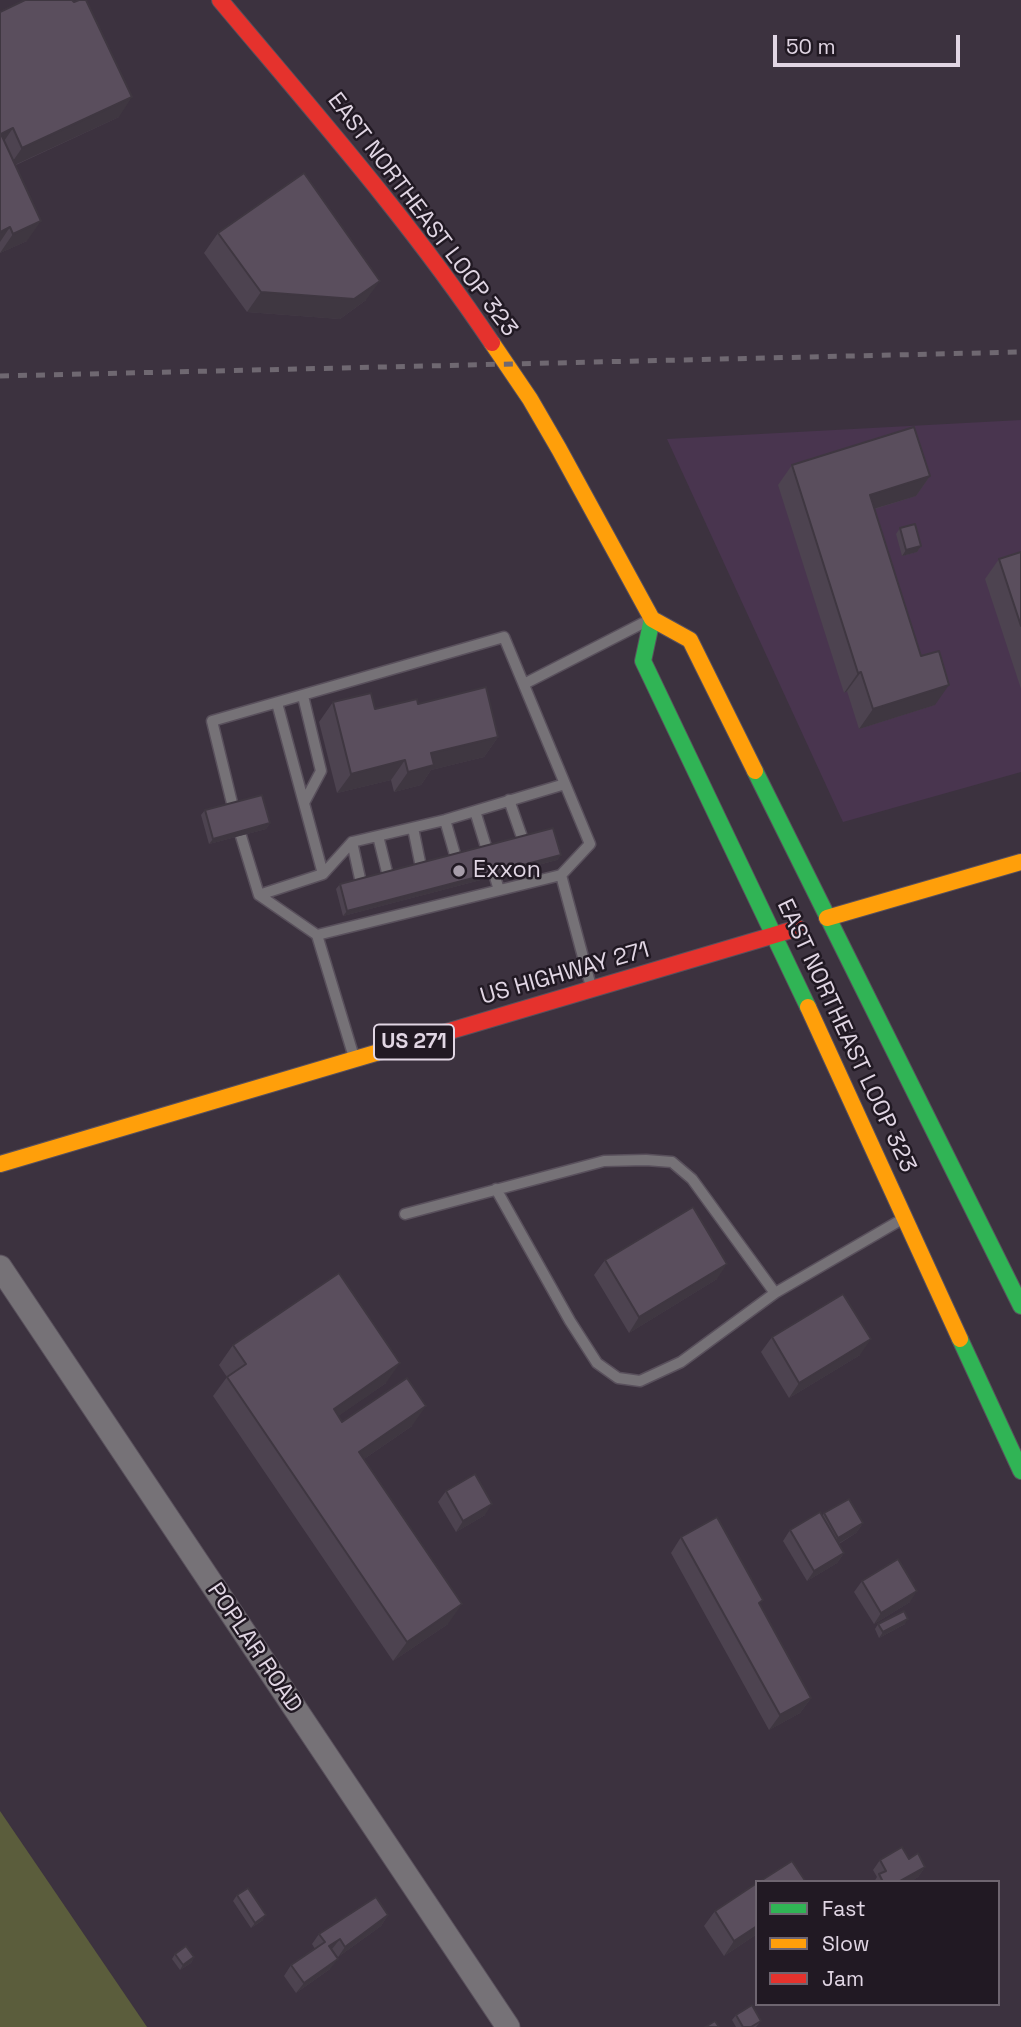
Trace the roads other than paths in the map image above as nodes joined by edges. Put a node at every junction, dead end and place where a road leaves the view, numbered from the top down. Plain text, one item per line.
1 (220, 0) edge
2 (652, 619) junction
3 (524, 684) junction
4 (303, 696) junction
5 (277, 703) junction
6 (565, 783) junction
7 (509, 800) junction
8 (304, 803) junction
9 (233, 807) edge
10 (475, 811) junction
11 (445, 820) junction
12 (412, 828) junction
13 (241, 836) edge
14 (378, 836) junction
15 (523, 840) edge
16 (352, 842) junction
17 (487, 850) edge
18 (456, 858) edge
19 (1021, 862) edge
20 (421, 867) edge
21 (531, 867) edge
22 (323, 874) junction
23 (561, 875) junction
24 (388, 876) edge
25 (495, 877) edge
26 (535, 881) junction
27 (361, 883) edge
28 (463, 885) edge
29 (499, 890) junction
30 (427, 894) edge
31 (259, 895) junction
32 (467, 898) junction
33 (431, 908) junction
34 (368, 910) edge
35 (827, 918) junction
36 (372, 922) junction
37 (317, 935) junction
38 (775, 935) junction
39 (592, 990) junction
40 (355, 1060) junction
41 (0, 1164) edge
42 (496, 1189) junction
43 (405, 1214) dead end
44 (905, 1218) junction
45 (0, 1268) edge
46 (775, 1293) junction
47 (1021, 1306) edge
48 (1016, 1446) edge
49 (1021, 1471) edge
50 (508, 2027) edge

1 - 2 main road, EAST NORTHEAST LOOP 323
2 - 3 lane
2 - 35 main road, EAST NORTHEAST LOOP 323
2 - 38 main road, EAST NORTHEAST LOOP 323
3 - 4 lane
3 - 6 lane
4 - 5 lane
4 - 8 lane
5 - 8 lane
5 - 9 lane
6 - 7 lane
6 - 23 lane
7 - 10 lane
7 - 15 lane
8 - 22 lane
10 - 11 lane
10 - 17 lane
11 - 12 lane
11 - 18 lane
12 - 14 lane
12 - 20 lane
13 - 31 lane
14 - 16 lane
14 - 24 lane
16 - 22 lane
16 - 27 lane
19 - 35 main road, US HIGHWAY 271 / US 271
21 - 26 lane
22 - 31 lane
23 - 26 lane
23 - 39 lane
25 - 29 lane
26 - 29 lane
28 - 32 lane
29 - 32 lane
30 - 33 lane
31 - 37 lane
32 - 33 lane
33 - 36 lane
34 - 36 lane
35 - 38 main road, US HIGHWAY 271 / US 271
35 - 47 main road, EAST NORTHEAST LOOP 323
36 - 37 lane
37 - 40 lane
38 - 39 main road, US HIGHWAY 271 / US 271
38 - 44 main road, EAST NORTHEAST LOOP 323
39 - 40 main road, US HIGHWAY 271 / US 271
40 - 41 main road, US HIGHWAY 271 / US 271
42 - 43 lane
42 - 46 lane
42 - 46 lane
44 - 46 lane
44 - 48 main road, EAST NORTHEAST LOOP 323
45 - 50 street, POPLAR ROAD
48 - 49 main road, EAST NORTHEAST LOOP 323

